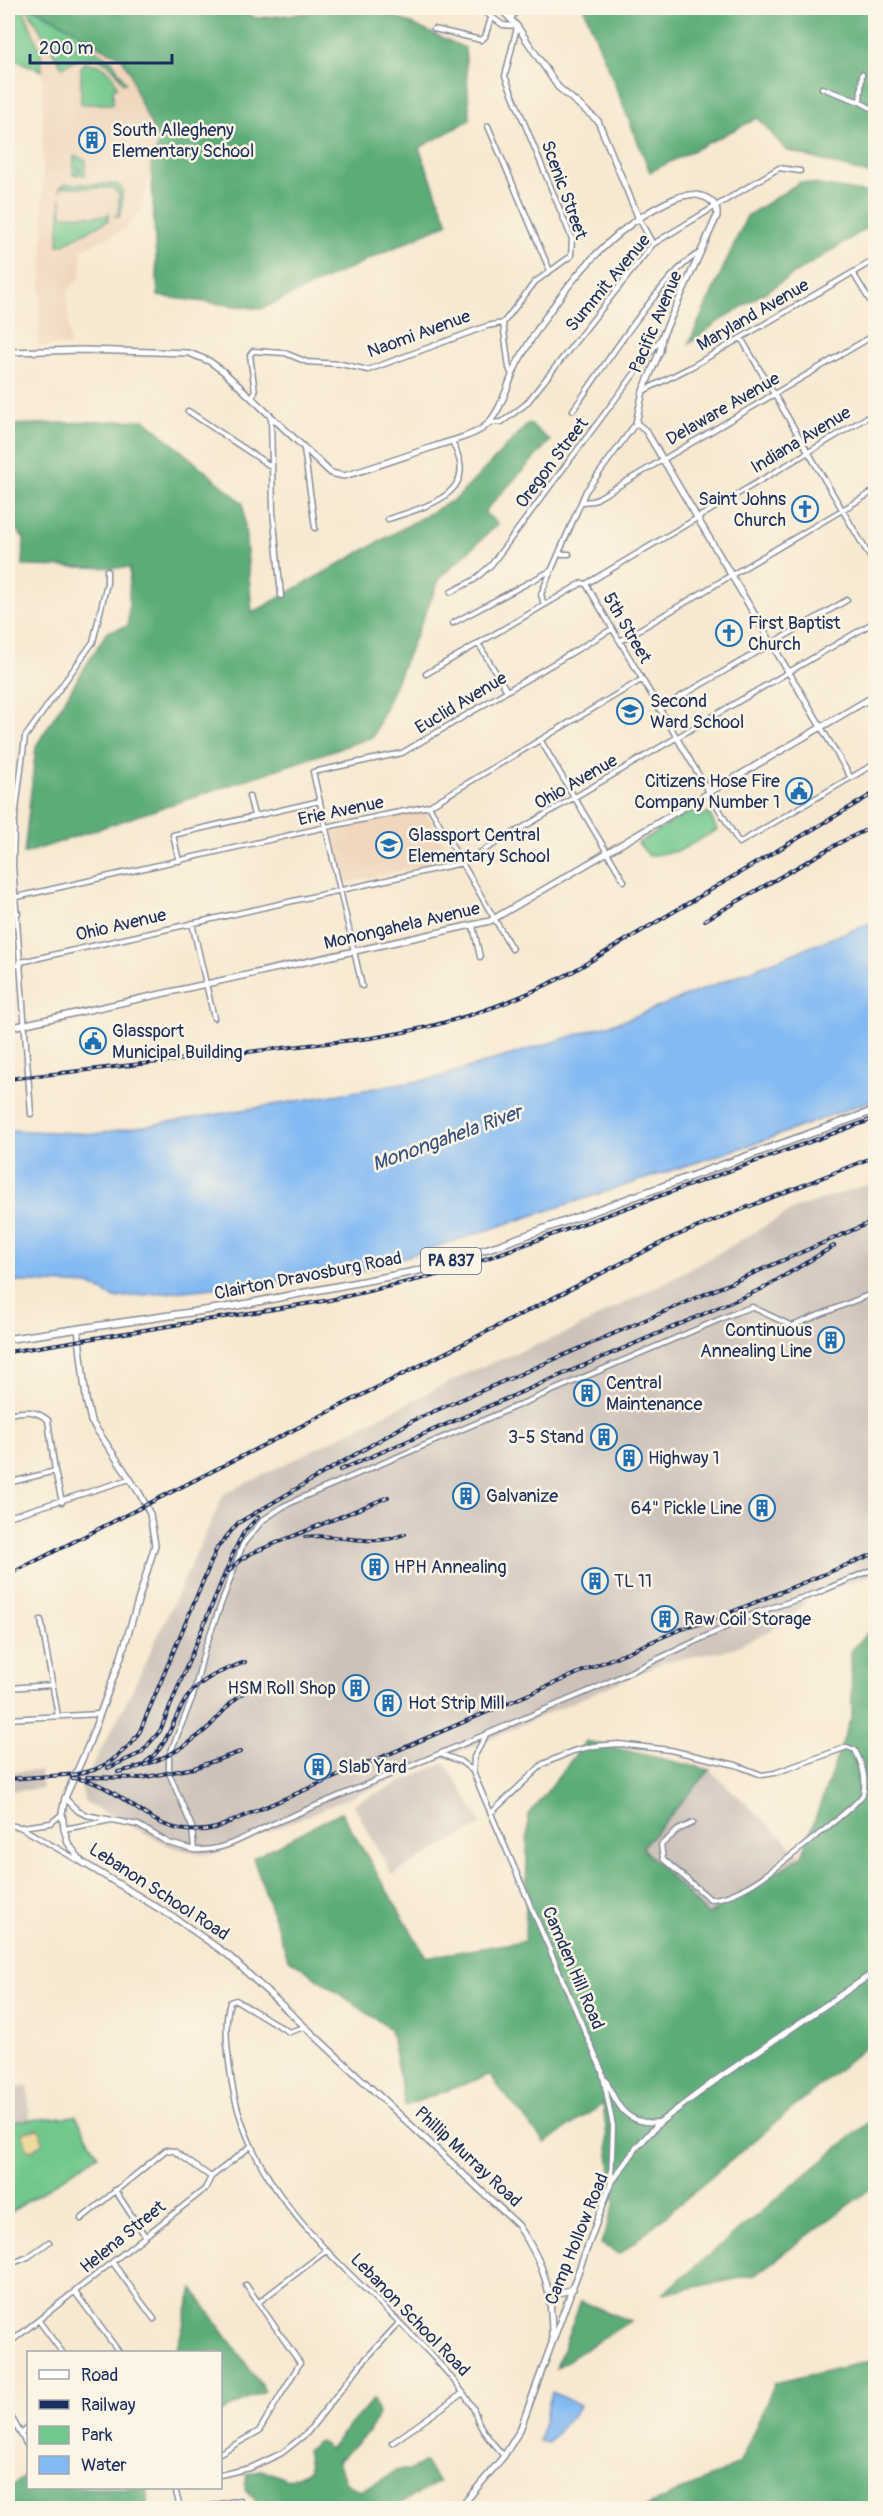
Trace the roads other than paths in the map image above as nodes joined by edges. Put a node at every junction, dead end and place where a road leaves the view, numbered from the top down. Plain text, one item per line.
1 (479, 8) edge
2 (500, 8) edge
3 (518, 8) edge
4 (491, 18) junction
5 (511, 19) junction
6 (517, 26) junction
7 (434, 29) dead end
8 (862, 74) dead end
9 (822, 88) dead end
10 (860, 102) junction
11 (876, 111) edge
12 (488, 126) dead end
13 (800, 171) dead end
14 (716, 206) junction
15 (639, 219) junction
16 (653, 244) junction
17 (703, 252) junction
18 (876, 259) edge
19 (550, 271) junction
20 (853, 273) junction
21 (876, 310) edge
22 (503, 323) junction
23 (876, 334) edge
24 (662, 337) junction
25 (741, 338) junction
26 (8, 352) edge
27 (512, 375) junction
28 (643, 391) junction
29 (775, 395) junction
30 (252, 399) junction
31 (573, 410) dead end
32 (188, 411) dead end
33 (876, 412) edge
34 (271, 416) junction
35 (488, 423) junction
36 (636, 423) junction
37 (452, 441) junction
38 (303, 448) junction
39 (808, 452) junction
40 (663, 460) junction
41 (272, 468) junction
42 (876, 490) edge
43 (582, 502) junction
44 (843, 510) junction
45 (697, 518) junction
46 (388, 519) dead end
47 (315, 528) dead end
48 (560, 554) junction
49 (569, 554) dead end
50 (876, 567) edge
51 (107, 570) dead end
52 (552, 570) junction
53 (730, 575) junction
54 (584, 584) junction
55 (451, 592) dead end
56 (281, 596) dead end
57 (847, 600) dead end
58 (544, 605) junction
59 (876, 621) edge
60 (453, 623) dead end
61 (612, 629) junction
62 (620, 641) junction
63 (478, 643) junction
64 (771, 643) junction
65 (788, 672) junction
66 (426, 674) dead end
67 (642, 680) junction
68 (507, 691) junction
69 (876, 695) edge
70 (659, 709) junction
71 (821, 726) junction
72 (677, 739) junction
73 (542, 741) junction
74 (876, 763) edge
75 (850, 778) junction
76 (709, 793) junction
77 (249, 796) dead end
78 (575, 798) junction
79 (320, 801) junction
80 (429, 806) junction
81 (254, 815) junction
82 (326, 827) junction
83 (607, 853) junction
84 (179, 861) junction
85 (462, 863) junction
86 (624, 881) dead end
87 (340, 890) junction
88 (16, 897) junction
89 (18, 913) junction
90 (8, 914) edge
91 (495, 919) junction
92 (192, 923) junction
93 (473, 926) junction
94 (512, 949) dead end
95 (354, 952) junction
96 (480, 957) dead end
97 (21, 964) junction
98 (8, 966) edge
99 (207, 984) junction
100 (362, 986) dead end
101 (214, 1018) dead end
102 (26, 1025) junction
103 (8, 1028) edge
104 (876, 1110) edge
105 (31, 1114) dead end
106 (876, 1292) edge
107 (78, 1329) junction
108 (8, 1339) edge
109 (8, 1414) edge
110 (55, 1471) junction
111 (131, 1479) junction
112 (8, 1483) edge
113 (62, 1502) junction
114 (8, 1517) edge
115 (876, 1568) edge
116 (41, 1620) dead end
117 (53, 1685) junction
118 (8, 1688) edge
119 (100, 1714) junction
120 (58, 1716) junction
121 (8, 1719) edge
122 (486, 1736) junction
123 (442, 1755) junction
124 (474, 1772) junction
125 (65, 1798) junction
126 (491, 1813) junction
127 (62, 1814) junction
128 (116, 1820) junction
129 (693, 1823) dead end
130 (8, 1825) edge
131 (20, 1827) junction
132 (64, 1828) junction
133 (194, 1850) junction
134 (82, 1862) junction
135 (876, 1971) edge
136 (306, 2026) junction
137 (602, 2072) junction
138 (660, 2122) junction
139 (251, 2146) junction
140 (211, 2177) junction
141 (611, 2183) junction
142 (115, 2190) junction
143 (81, 2218) dead end
144 (145, 2236) junction
145 (49, 2242) dead end
146 (327, 2250) junction
147 (113, 2263) junction
148 (8, 2265) edge
149 (246, 2285) dead end
150 (573, 2289) junction
151 (550, 2291) junction
152 (75, 2292) junction
153 (259, 2302) junction
154 (154, 2319) dead end
155 (39, 2321) junction
156 (399, 2323) junction
157 (552, 2342) junction
158 (8, 2344) edge
159 (61, 2351) edge
160 (118, 2351) edge
161 (463, 2393) junction
162 (8, 2411) edge
163 (27, 2429) edge
164 (21, 2434) junction
165 (392, 2443) dead end
166 (27, 2445) edge
167 (222, 2452) edge
168 (504, 2456) junction
169 (222, 2475) edge
170 (175, 2489) edge
171 (240, 2500) dead end
172 (180, 2508) edge
173 (200, 2508) edge
174 (460, 2508) edge

1 - 4 street
2 - 5 street
3 - 5 street
4 - 6 street
4 - 7 street
5 - 6 street
6 - 15 street
6 - 19 street, Scenic Street
8 - 10 street
9 - 10 street
10 - 11 street
12 - 19 street
13 - 14 street, Summit Avenue
14 - 15 street
14 - 16 street, Summit Avenue
14 - 17 street, Pacific Avenue
15 - 16 street
15 - 27 street
16 - 35 street, Summit Avenue
17 - 24 street, Pacific Avenue
17 - 31 street
18 - 20 street, Maryland Avenue
19 - 22 street, Scenic Street
20 - 21 street
20 - 25 street, Maryland Avenue
22 - 27 street
22 - 30 street, Naomi Avenue
23 - 29 street, Delaware Avenue
24 - 28 street, Pacific Avenue
24 - 55 street, Oregon Street
25 - 28 street, Maryland Avenue
25 - 29 street
26 - 30 street
27 - 35 street
28 - 36 street, Pacific Avenue
29 - 39 street
29 - 40 street, Delaware Avenue
30 - 34 street
32 - 41 street
33 - 39 street, Indiana Avenue
34 - 38 street
34 - 41 street
35 - 37 street
36 - 40 street
36 - 43 street, Pacific Avenue
37 - 38 street
37 - 46 street
38 - 47 street
39 - 44 street
39 - 45 street, Indiana Avenue
40 - 43 street, Delaware Avenue
40 - 45 street
41 - 56 street
42 - 44 street
43 - 48 street, Pacific Avenue
44 - 50 street
44 - 53 street
45 - 53 street
45 - 54 street, Indiana Avenue
48 - 49 street
48 - 52 street, Pacific Avenue
51 - 88 street
52 - 58 street, Pacific Avenue
52 - 60 street
53 - 62 street
53 - 64 street
54 - 58 street, Indiana Avenue
54 - 61 street, 5th Street
57 - 64 street
58 - 63 street, Indiana Avenue
59 - 65 street, Ohio Avenue
61 - 62 street, 5th Street
61 - 68 street, Euclid Avenue
62 - 67 street, 5th Street
63 - 66 street, Indiana Avenue
63 - 68 street
64 - 65 street
64 - 70 street
65 - 71 street
65 - 72 street, Ohio Avenue
67 - 70 street, 5th Street
67 - 73 street, Erie Avenue
68 - 79 street, Euclid Avenue
69 - 71 street, Monongahela Avenue
70 - 72 street, 5th Street
71 - 75 street
71 - 76 street, Monongahela Avenue
72 - 76 street, 5th Street
72 - 78 street, Ohio Avenue
73 - 78 street
73 - 80 street, Erie Avenue
74 - 75 street
75 - 76 street, 5th Street
76 - 83 street, Monongahela Avenue
77 - 81 street
78 - 83 street
78 - 85 street, Ohio Avenue
79 - 81 street
79 - 82 street
80 - 82 street, Erie Avenue
80 - 85 street
81 - 84 street
82 - 84 street, Erie Avenue
82 - 87 street
83 - 86 street
83 - 91 street, Monongahela Avenue
84 - 88 street, Erie Avenue
85 - 87 street, Ohio Avenue
85 - 91 street
87 - 92 street, Ohio Avenue
87 - 95 street
88 - 89 street
89 - 90 street
89 - 97 street
91 - 93 street, Monongahela Avenue
91 - 94 street
92 - 97 street, Ohio Avenue
92 - 99 street
93 - 95 street, Monongahela Avenue
93 - 96 street
95 - 99 street, Monongahela Avenue
95 - 100 street
97 - 98 street, Ohio Avenue
97 - 102 street
99 - 101 street
99 - 102 street, Monongahela Avenue
102 - 103 street, Monongahela Avenue
102 - 105 street
104 - 107 main road, Clairton Dravosburg Road / PA 837
106 - 133 street
107 - 108 main road, Clairton Dravosburg Road / PA 837
107 - 111 street, Lebanon School Road
109 - 110 street
110 - 112 street
110 - 113 street
111 - 113 street
111 - 119 street, Lebanon School Road
113 - 114 street
115 - 122 street
116 - 117 street
117 - 118 street
117 - 120 street
119 - 120 street
119 - 125 street, Lebanon School Road
120 - 121 street
122 - 123 street
122 - 124 street
123 - 124 street
123 - 133 street
124 - 126 street, Camden Hill Road
125 - 127 street, Lebanon School Road
125 - 128 street
126 - 129 street
126 - 137 street, Camden Hill Road
127 - 131 street
127 - 132 street, Lebanon School Road
128 - 132 street
128 - 133 street
130 - 131 street
131 - 134 street
132 - 134 street, Lebanon School Road
134 - 136 street, Lebanon School Road
135 - 138 street, Camp Hollow Road
136 - 139 street, Lebanon School Road
136 - 151 street, Phillip Murray Road
137 - 138 street
137 - 141 street, Camden Hill Road
138 - 141 street, Camp Hollow Road
139 - 140 street, Helena Street
139 - 146 street, Lebanon School Road
140 - 142 street
140 - 144 street, Helena Street
141 - 150 street, Camp Hollow Road
142 - 143 street
142 - 144 street
144 - 147 street, Helena Street
145 - 148 street
146 - 153 street
146 - 156 street, Lebanon School Road
147 - 152 street, Helena Street
147 - 154 street
149 - 153 street
150 - 151 street
150 - 157 street, Camp Hollow Road
151 - 157 street, Phillip Murray Road
152 - 155 street, Helena Street
152 - 160 street
153 - 167 street
155 - 158 street, Helena Street
155 - 159 street
156 - 161 street, Lebanon School Road
156 - 169 street
157 - 168 street, Camp Hollow Road
161 - 165 street
161 - 168 street, Lebanon School Road
162 - 164 street
163 - 164 street
164 - 166 street
168 - 174 street, Camp Hollow Road
170 - 172 street
171 - 173 street

